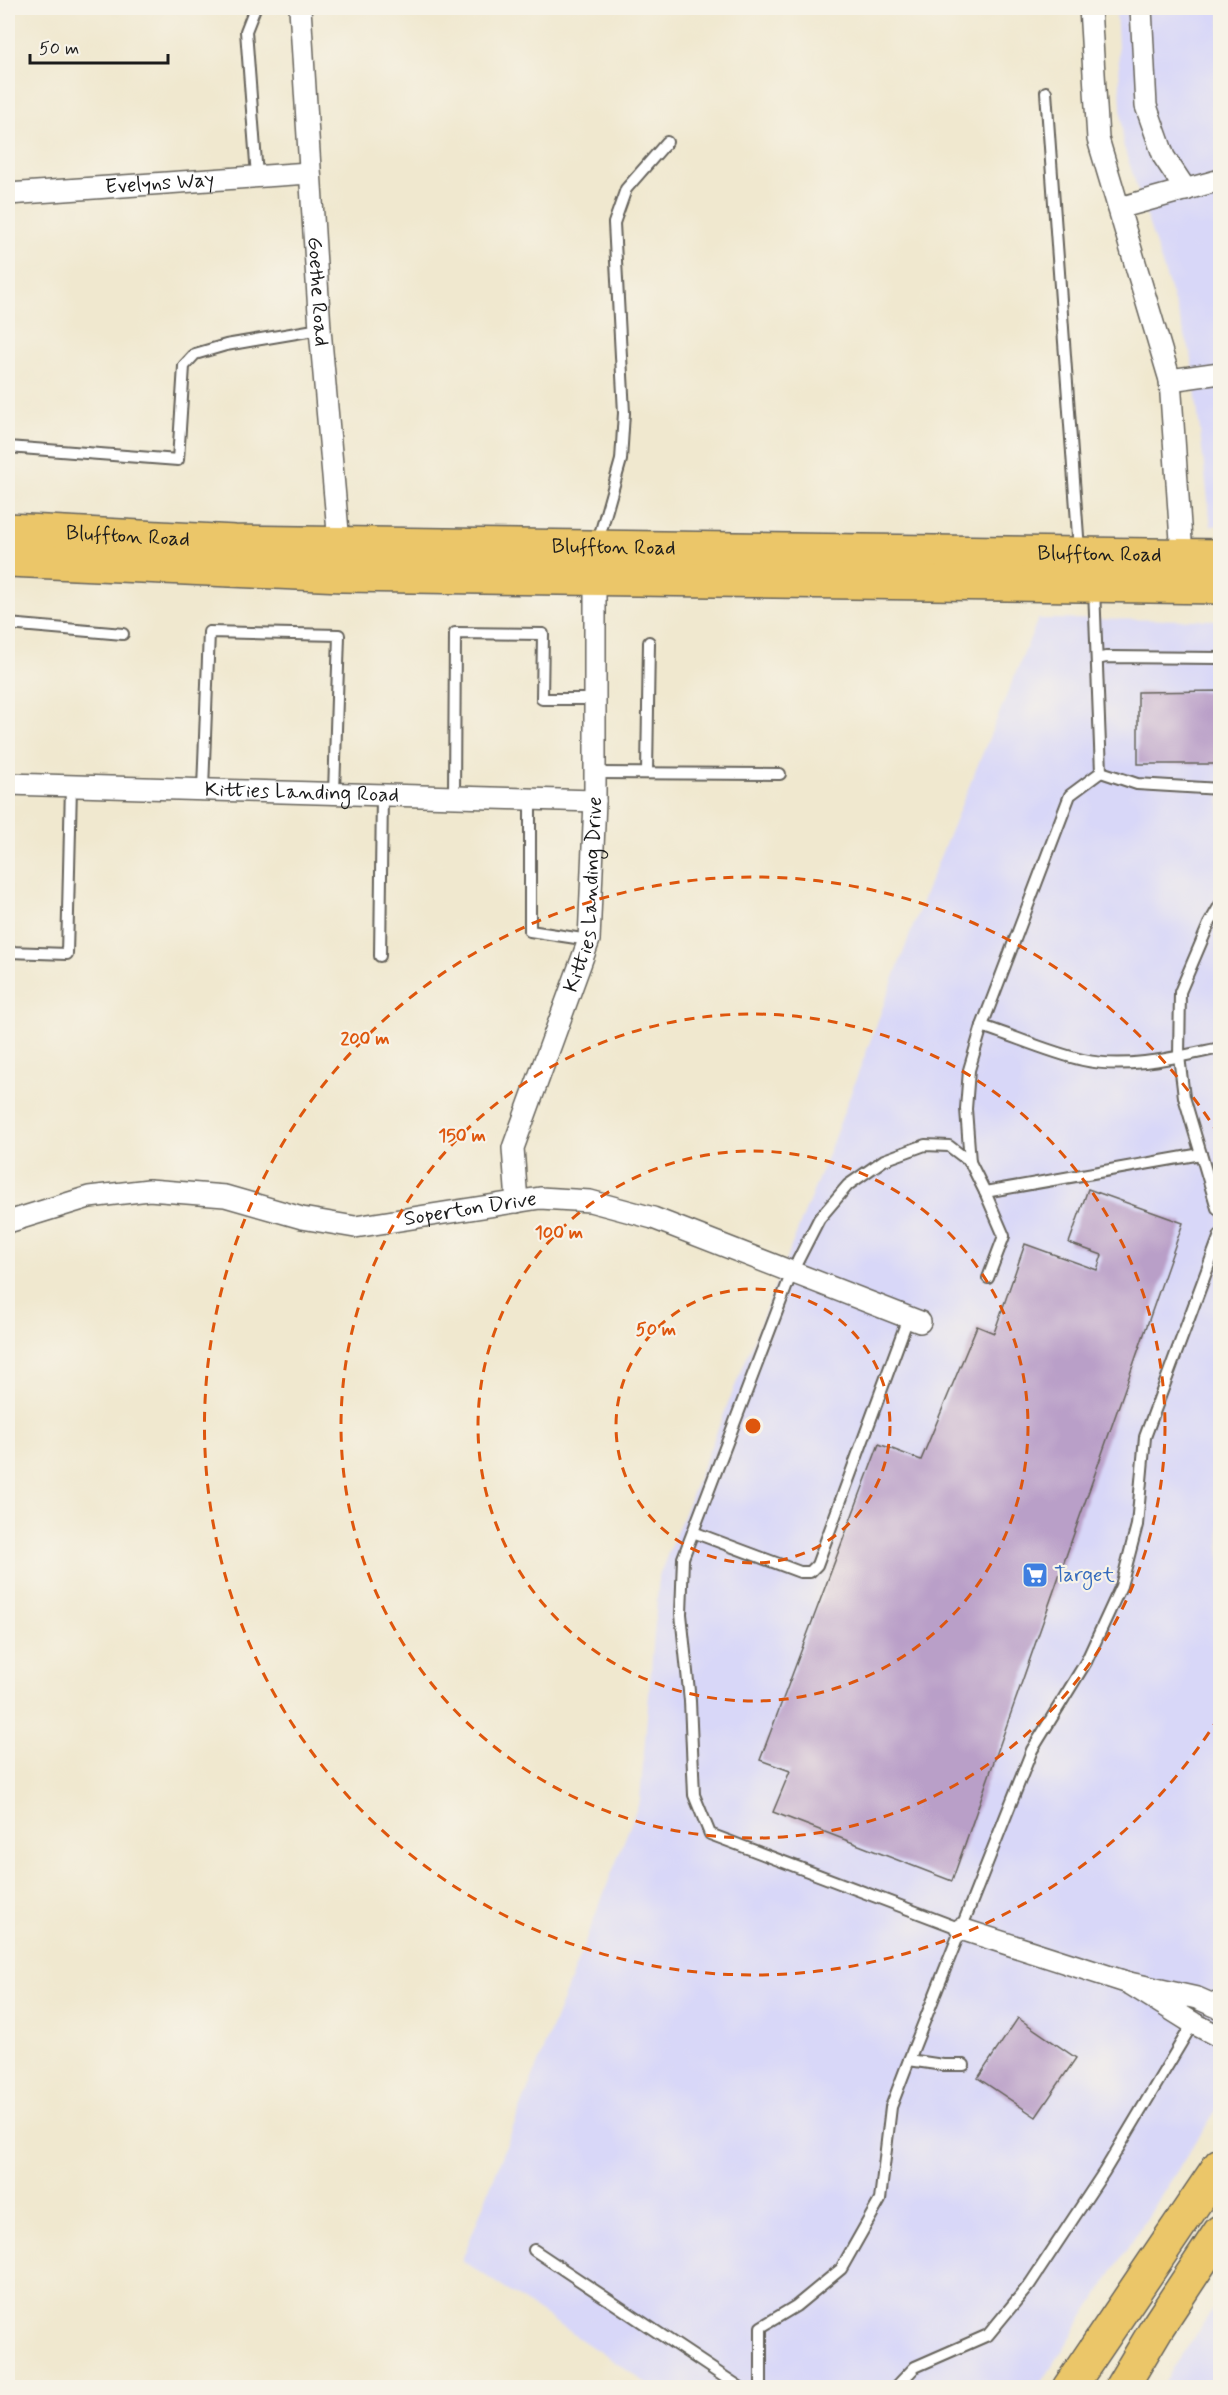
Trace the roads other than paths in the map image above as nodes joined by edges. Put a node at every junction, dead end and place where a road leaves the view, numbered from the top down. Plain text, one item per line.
1 (255, 8) edge
2 (300, 8) edge
3 (1090, 8) edge
4 (1141, 8) edge
5 (1046, 92) dead end
6 (667, 142) dead end
7 (309, 172) junction
8 (257, 176) junction
9 (1221, 180) edge
10 (1186, 190) junction
11 (8, 194) edge
12 (1119, 208) junction
13 (320, 330) junction
14 (1221, 373) edge
15 (1170, 380) junction
16 (8, 447) edge
17 (8, 530) edge
18 (338, 542) junction
19 (1080, 554) junction
20 (1182, 555) junction
21 (1221, 556) edge
22 (8, 560) edge
23 (595, 563) junction
24 (342, 575) junction
25 (1094, 585) junction
26 (1221, 587) edge
27 (8, 624) edge
28 (123, 634) dead end
29 (649, 642) dead end
30 (1221, 658) edge
31 (1097, 659) junction
32 (595, 699) junction
33 (1101, 772) junction
34 (595, 773) junction
35 (647, 773) junction
36 (780, 774) dead end
37 (8, 784) edge
38 (71, 786) junction
39 (203, 789) junction
40 (1221, 789) edge
41 (334, 793) junction
42 (382, 795) junction
43 (454, 797) junction
44 (530, 799) junction
45 (595, 801) junction
46 (1221, 905) edge
47 (590, 940) junction
48 (8, 952) edge
49 (380, 956) dead end
50 (982, 1026) junction
51 (1221, 1048) edge
52 (1179, 1056) junction
53 (1201, 1154) junction
54 (970, 1162) junction
55 (985, 1192) junction
56 (517, 1202) junction
57 (1221, 1211) edge
58 (8, 1222) edge
59 (1221, 1235) edge
60 (792, 1272) junction
61 (988, 1278) dead end
62 (914, 1320) joint
63 (693, 1532) junction
64 (961, 1929) junction
65 (1129, 1983) junction
66 (1221, 2008) edge
67 (1193, 2023) junction
68 (1221, 2037) edge
69 (909, 2060) junction
70 (964, 2065) dead end
71 (1221, 2166) edge
72 (1221, 2232) edge
73 (534, 2250) dead end
74 (741, 2388) edge
75 (761, 2388) edge
76 (895, 2388) edge
77 (1069, 2388) edge
78 (1121, 2388) edge

1 - 8 lane
2 - 7 street, Goethe Road
3 - 12 street
4 - 10 street
5 - 19 lane
6 - 23 lane
7 - 8 street, Evelyns Way
7 - 13 street, Goethe Road
8 - 11 street, Evelyns Way
9 - 10 street
10 - 12 street
12 - 15 street
13 - 16 lane
13 - 18 street, Goethe Road
14 - 15 street
15 - 20 street
17 - 18 main road, Bluffton Road
18 - 23 main road, Bluffton Road
18 - 24 street, Goethe Road
19 - 20 main road, Bluffton Road
19 - 23 main road, Bluffton Road
20 - 21 main road, Bluffton Road
22 - 24 main road, Bluffton Road
23 - 24 main road, Bluffton Road
23 - 25 main road, Bluffton Road
23 - 32 street, Kitties Landing Drive
25 - 26 main road, Bluffton Road
25 - 31 lane
27 - 28 lane
29 - 35 lane
30 - 31 lane
31 - 33 lane
32 - 34 street, Kitties Landing Drive
32 - 43 lane
33 - 40 lane
33 - 50 lane
34 - 35 lane
34 - 45 street, Kitties Landing Drive
35 - 36 lane
37 - 38 street, Kitties Landing Road
38 - 39 street, Kitties Landing Road
38 - 48 lane
39 - 41 street, Kitties Landing Road
39 - 41 lane
41 - 42 street, Kitties Landing Road
42 - 43 street, Kitties Landing Road
42 - 49 lane
43 - 44 street, Kitties Landing Road
44 - 45 street, Kitties Landing Road
44 - 47 lane
45 - 47 street, Kitties Landing Drive
46 - 52 lane
47 - 56 street, Kitties Landing Drive
50 - 52 lane
50 - 54 lane
51 - 52 lane
52 - 53 lane
53 - 55 lane
53 - 57 lane
54 - 55 lane
54 - 60 lane
55 - 61 lane
56 - 58 street, Soperton Drive
56 - 60 street, Soperton Drive
59 - 64 lane
60 - 62 street, Soperton Drive
60 - 63 lane
62 - 63 lane
63 - 64 lane
64 - 65 street
64 - 69 lane
65 - 66 street
65 - 67 street
67 - 68 street
67 - 76 lane
69 - 70 lane
69 - 75 lane
71 - 77 main road
72 - 78 main road
73 - 74 lane

